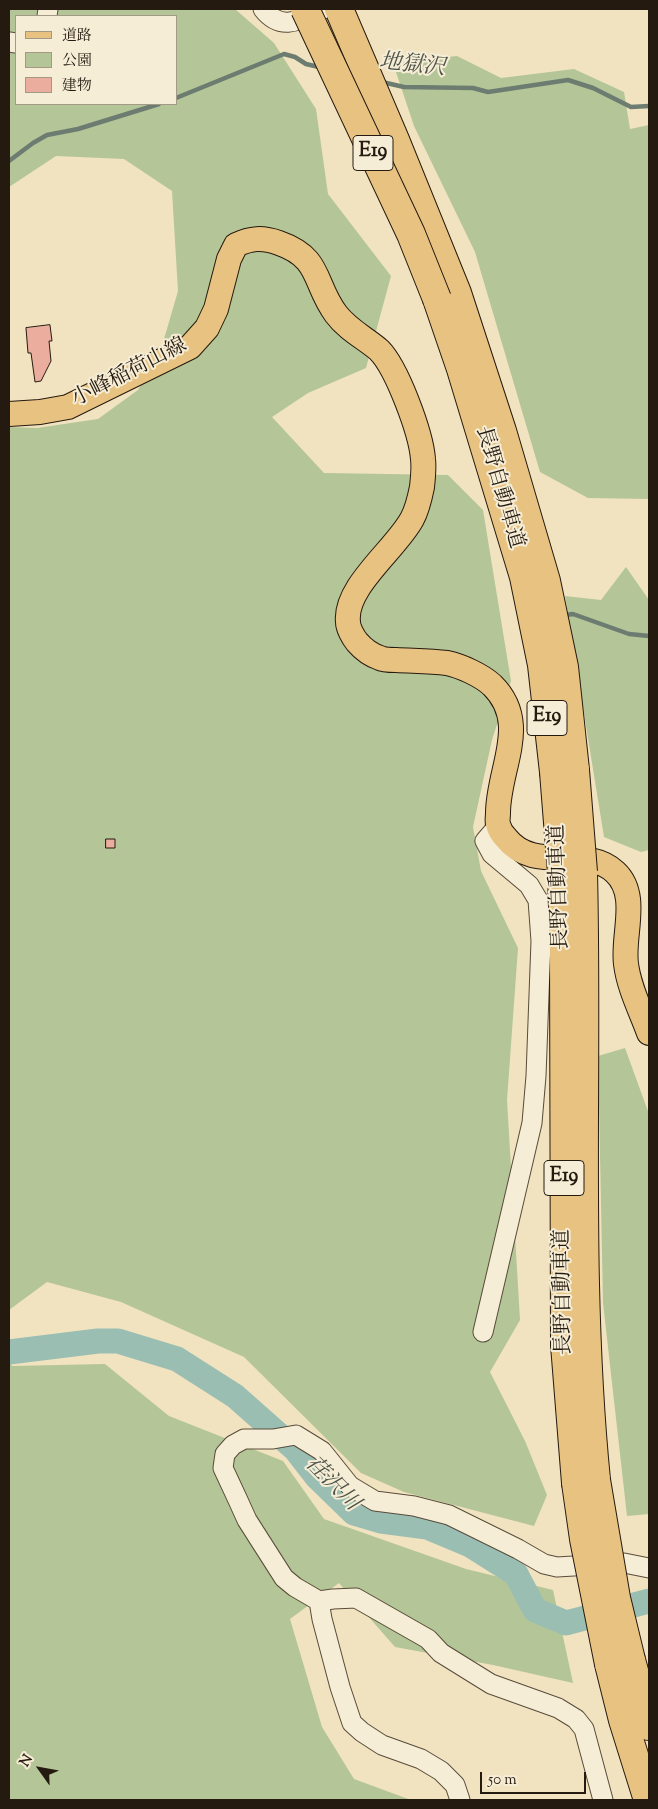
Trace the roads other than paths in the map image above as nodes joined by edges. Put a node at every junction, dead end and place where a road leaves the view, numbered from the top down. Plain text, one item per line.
1 (263, 9) edge
2 (305, 9) edge
3 (324, 9) edge
4 (339, 9) edge
5 (447, 296) junction
6 (9, 414) edge
7 (498, 826) junction
8 (649, 1033) edge
9 (483, 1332) dead end
10 (649, 1568) edge
11 (320, 1601) junction
12 (620, 1662) junction
13 (649, 1726) edge
14 (460, 1800) edge
15 (603, 1800) edge
16 (648, 1800) edge

1 - 3 street
2 - 5 highway, 長野自動車道 / E19, bridge
4 - 5 highway, 長野自動車道 / E19
5 - 12 highway, 長野自動車道 / E19, bridge
6 - 7 main road, 小峰稲荷山線
7 - 8 main road
7 - 9 street
10 - 11 street
11 - 14 street
11 - 15 street
12 - 13 highway, 長野自動車道 / E19
12 - 16 highway, 長野自動車道 / E19

